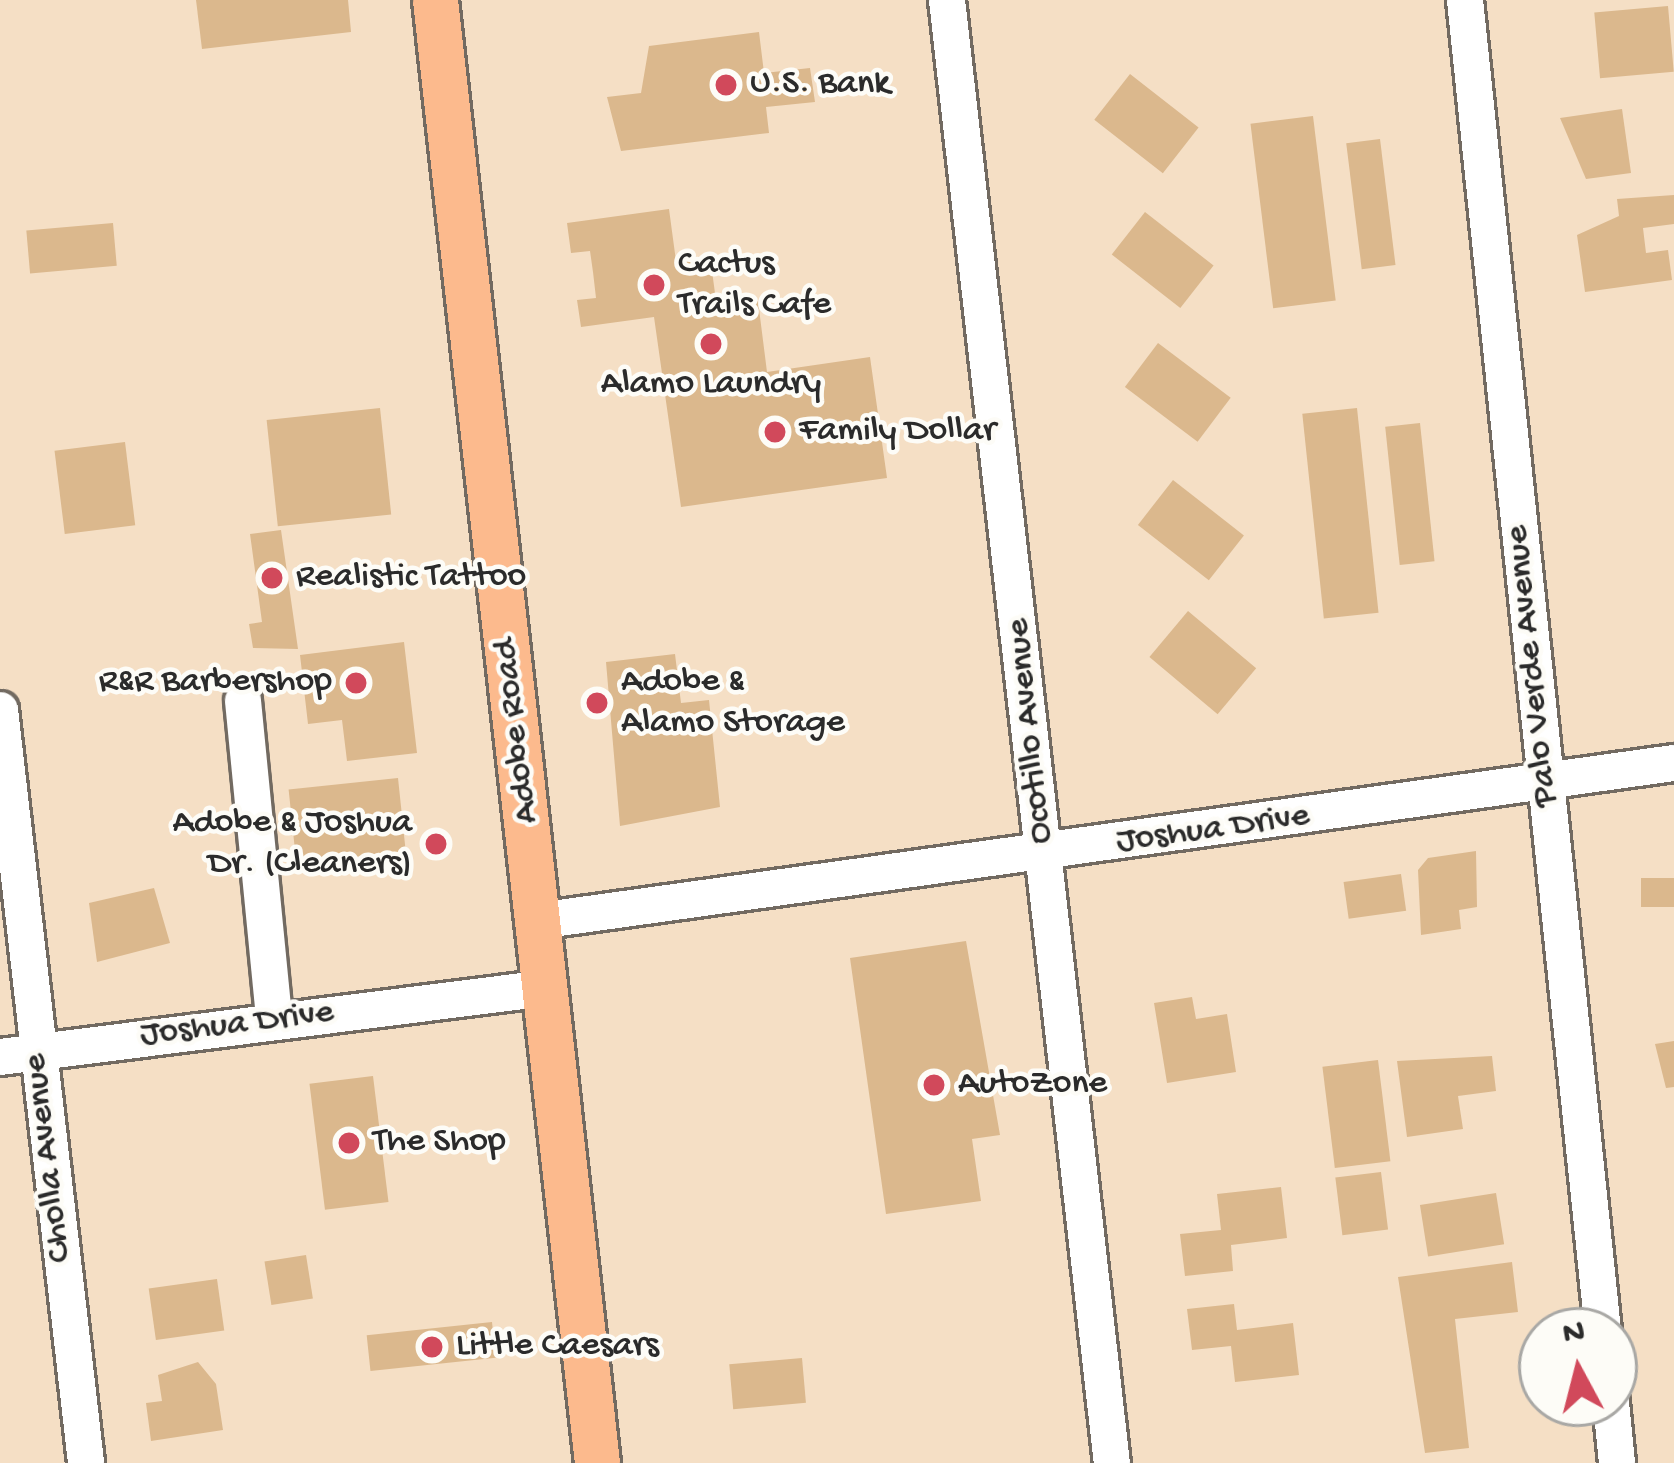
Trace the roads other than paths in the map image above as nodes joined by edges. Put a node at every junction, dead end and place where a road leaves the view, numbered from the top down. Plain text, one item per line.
1 (435, 0) edge
2 (947, 0) edge
3 (1465, 0) edge
4 (243, 701) dead end
5 (0, 710) edge
6 (1674, 764) edge
7 (1545, 782) junction
8 (1045, 854) junction
9 (538, 921) junction
10 (546, 988) junction
11 (274, 1019) junction
12 (37, 1052) junction
13 (0, 1057) edge
14 (1600, 1307) edge
15 (1613, 1427) edge
16 (86, 1463) edge
17 (597, 1463) edge
18 (1112, 1463) edge
19 (1617, 1463) edge

1 - 9 main road, Adobe Road
2 - 8 street, Ocotillo Avenue
3 - 7 street, Palo Verde Avenue
4 - 11 street
5 - 12 street, Cholla Avenue
6 - 7 street, Joshua Drive
7 - 8 street, Joshua Drive
7 - 14 street, Palo Verde Avenue
8 - 9 street, Joshua Drive
8 - 18 street, Ocotillo Avenue
9 - 10 main road, Adobe Road
10 - 11 street, Joshua Drive
10 - 17 main road, Adobe Road
11 - 12 street, Joshua Drive
12 - 13 street, Joshua Drive
12 - 16 street, Cholla Avenue
15 - 19 street

